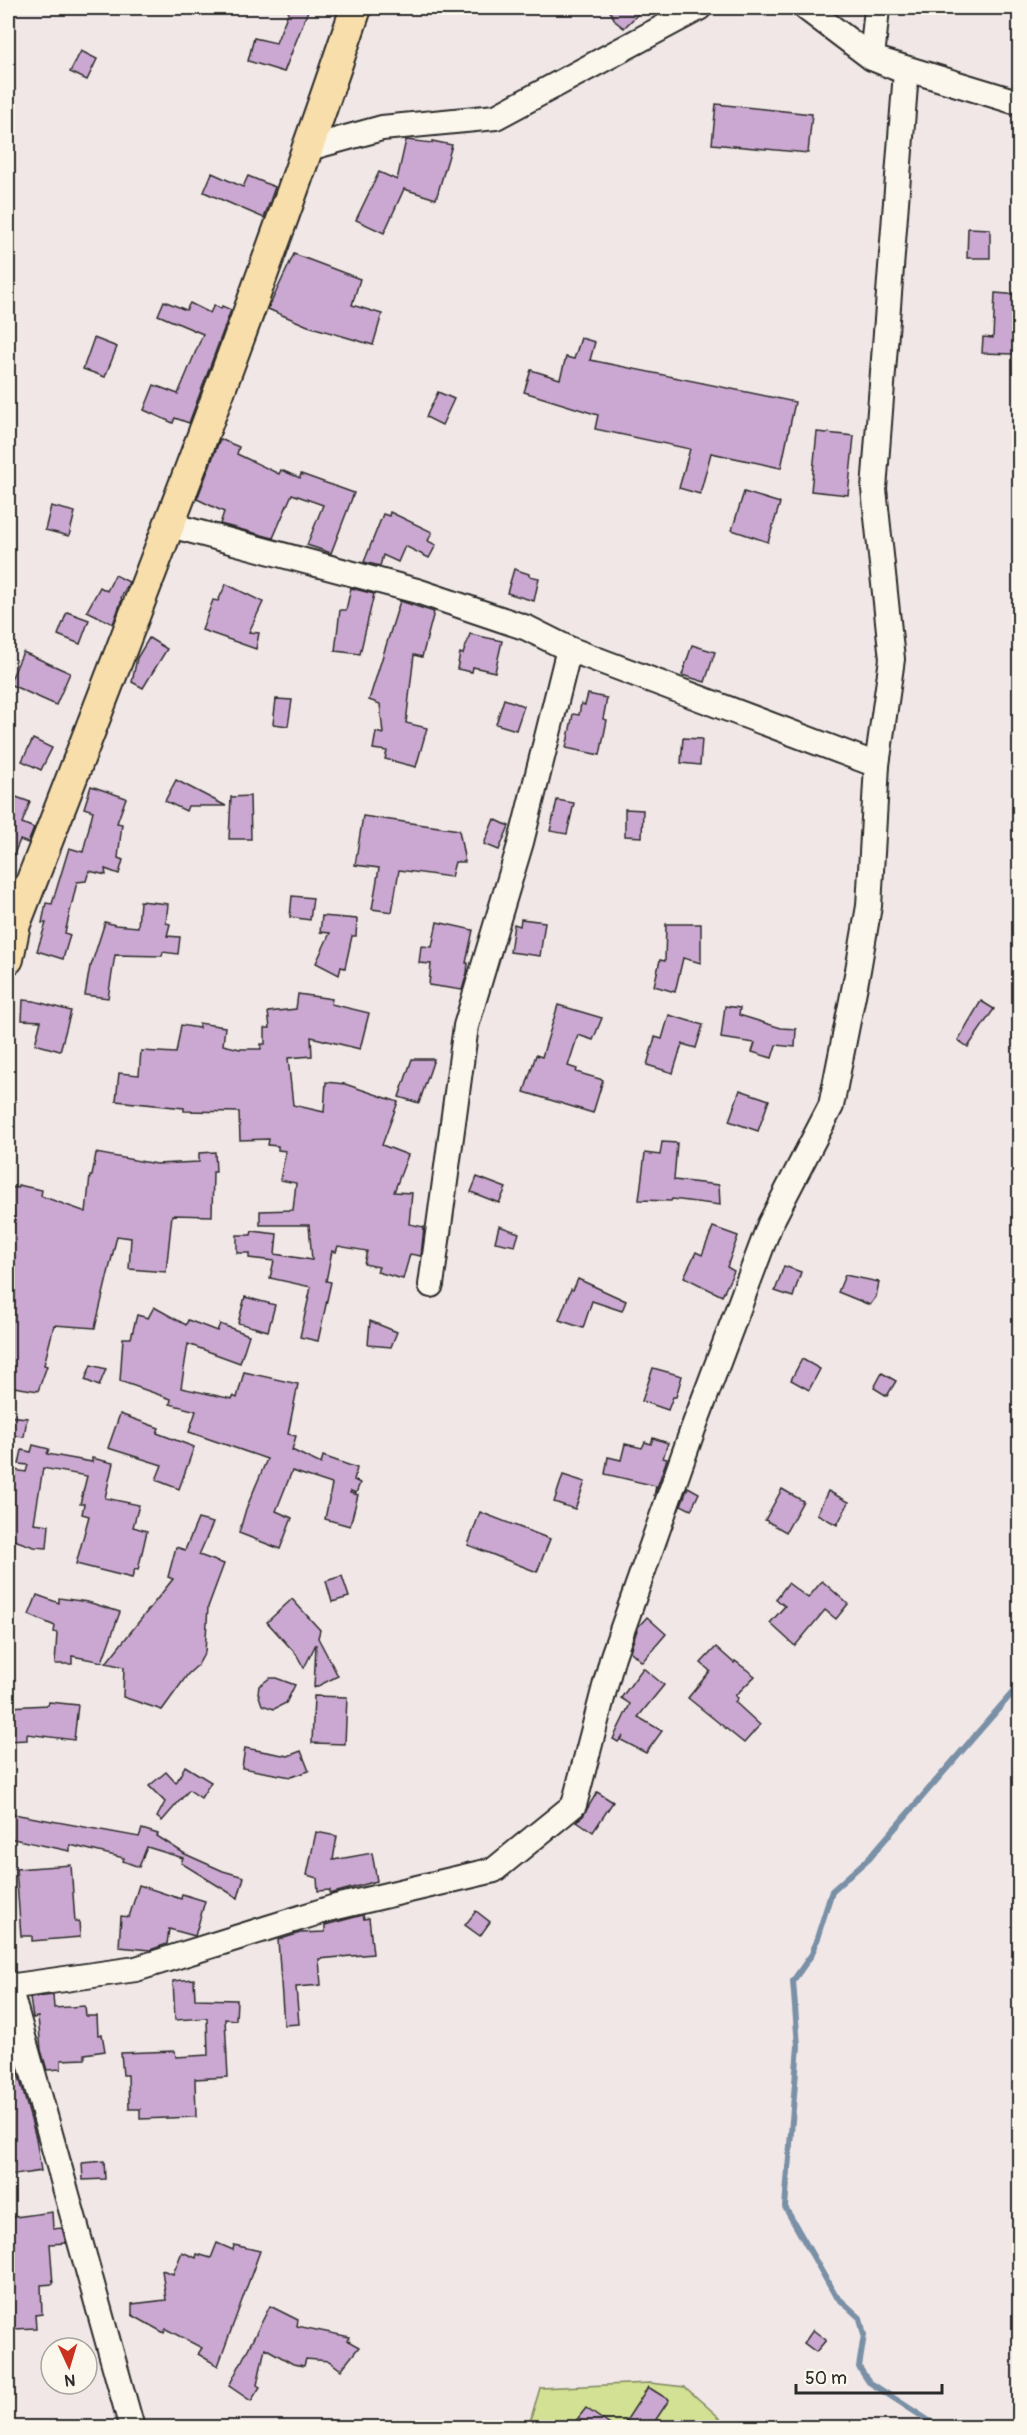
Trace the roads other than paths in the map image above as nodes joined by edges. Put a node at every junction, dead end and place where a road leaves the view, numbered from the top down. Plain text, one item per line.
1 (356, 8) edge
2 (699, 8) edge
3 (806, 8) edge
4 (877, 8) edge
5 (872, 58) junction
6 (1020, 102) edge
7 (309, 148) junction
8 (170, 525) junction
9 (569, 649) junction
10 (877, 765) junction
11 (8, 959) edge
12 (431, 1285) dead end
13 (8, 1985) edge
14 (132, 2427) edge

1 - 7 main road
2 - 7 street
3 - 5 street
4 - 5 street
5 - 6 street
5 - 10 street
7 - 8 main road
8 - 9 street
8 - 11 main road
9 - 10 street
9 - 12 street
10 - 13 street
13 - 14 street

